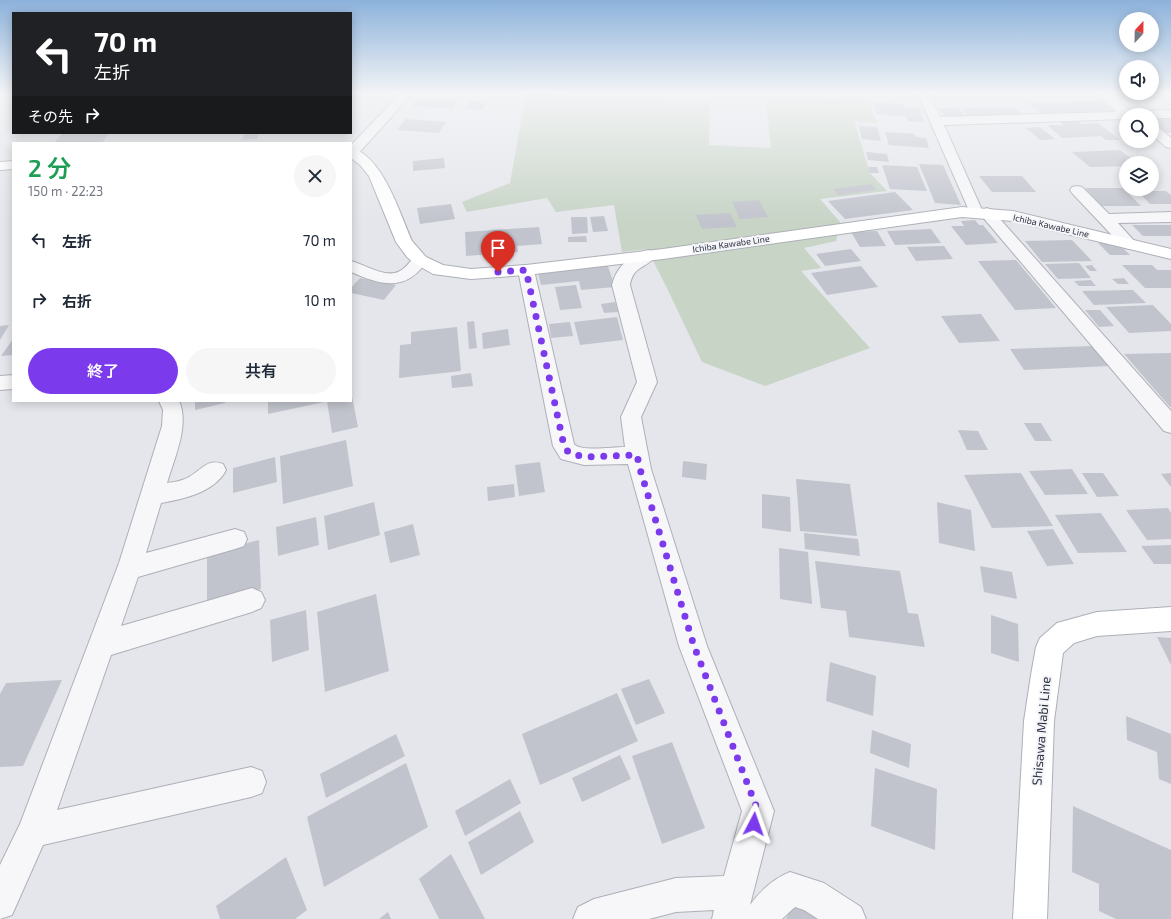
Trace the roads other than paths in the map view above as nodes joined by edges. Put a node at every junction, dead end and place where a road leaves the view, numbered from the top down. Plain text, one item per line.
1 (366, 137) edge
2 (944, 137) edge
3 (1161, 137) edge
4 (1171, 144) edge
5 (352, 152) edge
6 (12, 165) edge
7 (0, 166) edge
8 (1077, 190) dead end
9 (982, 212) junction
10 (1171, 217) edge
11 (1105, 219) junction
12 (1129, 244) junction
13 (1171, 254) edge
14 (648, 255) junction
15 (420, 260) junction
16 (352, 266) edge
17 (526, 270) junction
18 (12, 382) edge
19 (0, 383) edge
20 (169, 402) edge
21 (1171, 425) edge
22 (637, 455) junction
23 (215, 470) dead end
24 (152, 495) junction
25 (235, 539) dead end
26 (129, 569) junction
27 (252, 600) dead end
28 (1171, 619) edge
29 (101, 644) junction
30 (252, 782) dead end
31 (33, 831) junction
32 (0, 903) edge
33 (733, 905) edge
34 (590, 919) edge
35 (762, 919) edge
36 (849, 919) edge
37 (1030, 919) edge

1 - 5 street
2 - 9 street
3 - 4 street
5 - 15 main road, Ichiba Kawabe Line
6 - 7 main road
8 - 11 street
9 - 12 main road, Ichiba Kawabe Line
9 - 14 main road, Ichiba Kawabe Line
9 - 21 street
10 - 11 street
11 - 12 street
12 - 13 main road, Ichiba Kawabe Line
14 - 17 main road, Ichiba Kawabe Line
14 - 22 street
15 - 16 street
15 - 17 main road, Ichiba Kawabe Line
17 - 22 street
18 - 19 street
20 - 24 street
22 - 33 street
23 - 24 street
24 - 26 street
25 - 26 street
26 - 29 street
27 - 29 street
28 - 37 main road, Shisawa Mabi Line
29 - 31 street
30 - 31 street
31 - 32 street
33 - 34 street
35 - 36 street

